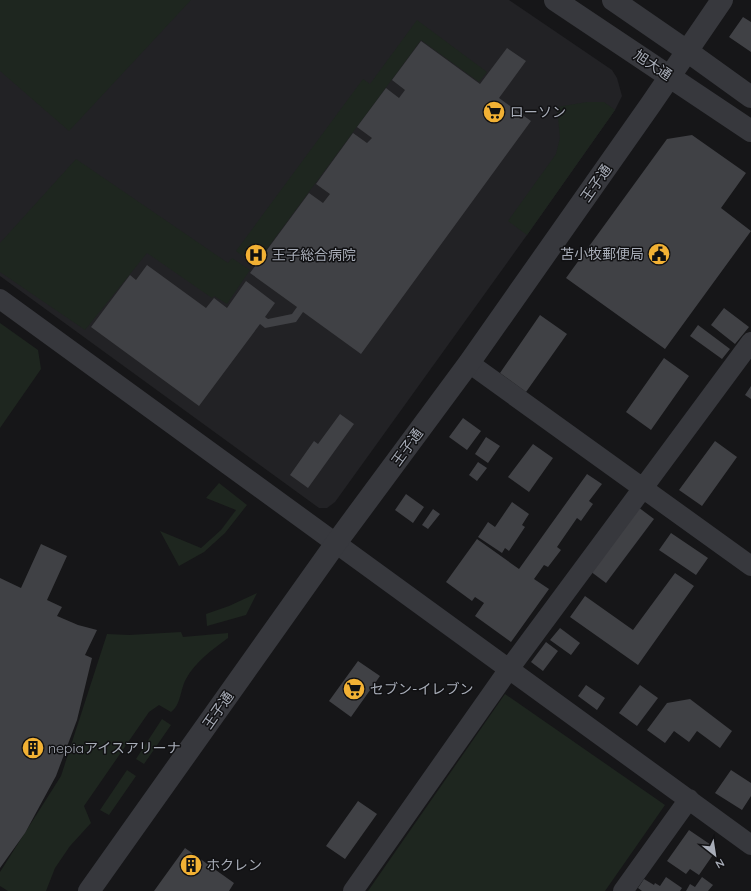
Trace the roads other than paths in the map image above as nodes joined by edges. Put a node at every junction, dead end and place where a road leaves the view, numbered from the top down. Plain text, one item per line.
1 (555, 0) edge
2 (613, 0) edge
3 (722, 0) edge
4 (687, 50) junction
5 (670, 76) junction
6 (751, 97) edge
7 (751, 131) edge
8 (0, 299) edge
9 (751, 342) edge
10 (469, 363) junction
11 (643, 488) junction
12 (336, 543) junction
13 (751, 566) edge
14 (509, 669) junction
15 (689, 799) junction
16 (751, 844) edge
17 (88, 891) edge
18 (353, 891) edge
19 (623, 891) edge

1 - 5 street, 旭大通
2 - 4 street
3 - 4 street, 王子通
4 - 5 street, 王子通
4 - 6 street
5 - 7 street, 旭大通
5 - 10 street, 王子通
8 - 12 street
9 - 11 street
10 - 11 street
10 - 12 street, 王子通
11 - 13 street
11 - 14 street
12 - 14 street
12 - 17 street, 王子通
14 - 15 street
14 - 18 street
15 - 16 street
15 - 19 street

